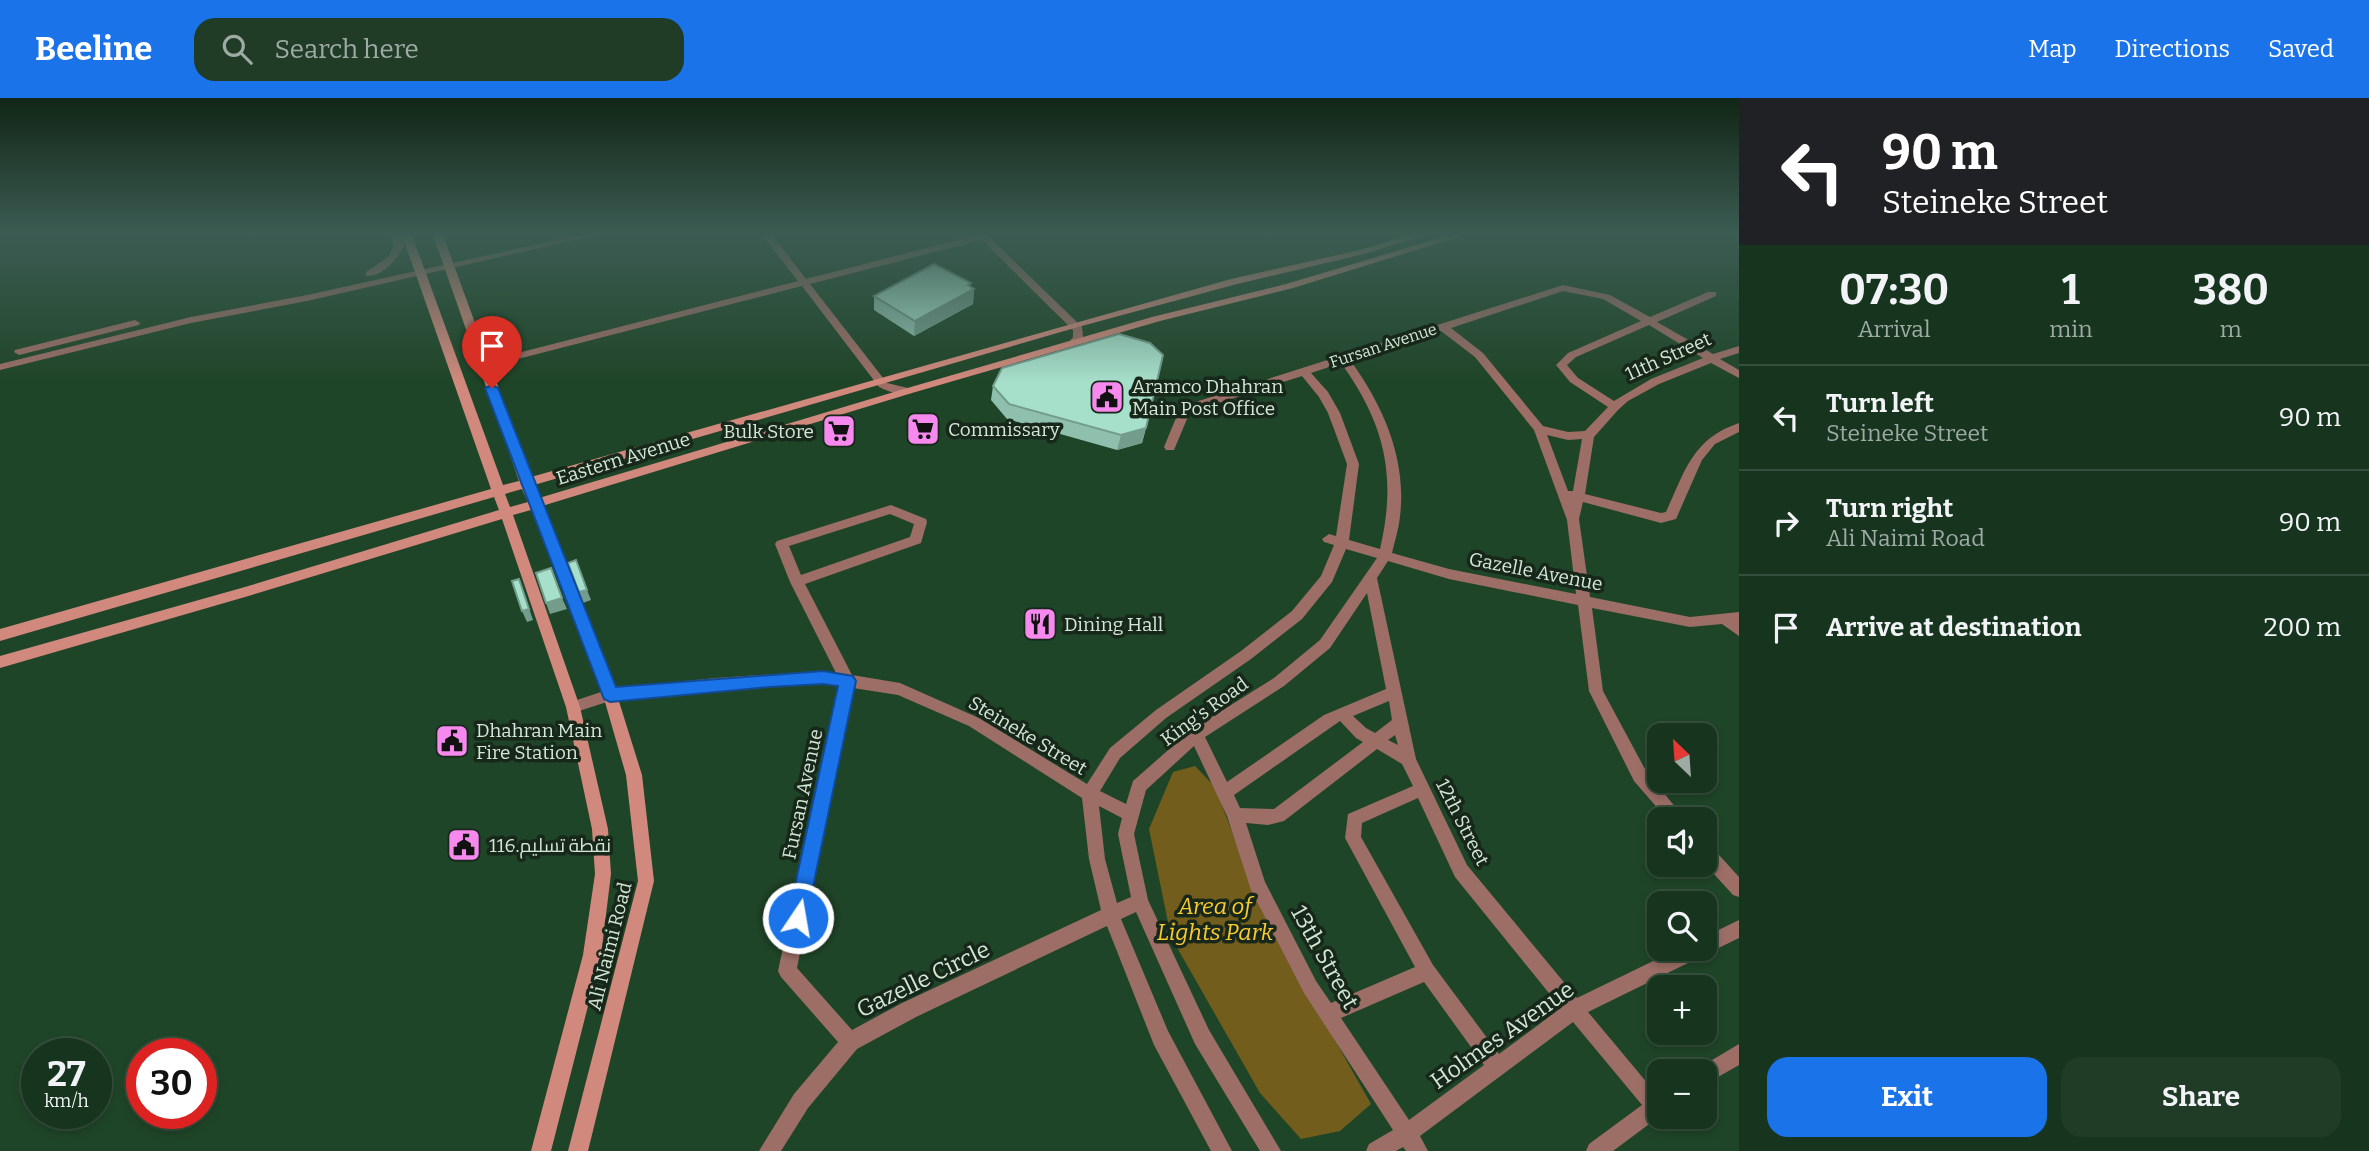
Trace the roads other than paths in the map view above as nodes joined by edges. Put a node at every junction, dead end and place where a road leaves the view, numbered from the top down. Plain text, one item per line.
1 (321, 284) edge
2 (348, 284) edge
3 (425, 284) edge
4 (456, 284) edge
5 (796, 284) edge
6 (806, 284) edge
7 (1032, 284) edge
8 (1224, 284) edge
9 (1295, 284) edge
10 (1712, 294) dead end
11 (1648, 320) junction
12 (1074, 325) junction
13 (1443, 326) junction
14 (1073, 343) junction
15 (1739, 349) edge
16 (0, 357) edge
17 (1343, 358) junction
18 (1711, 359) junction
19 (483, 365) junction
20 (0, 367) edge
21 (1304, 371) junction
22 (1739, 375) edge
23 (880, 381) junction
24 (908, 391) junction
25 (1614, 406) junction
26 (1739, 427) edge
27 (1539, 429) junction
28 (1588, 435) junction
29 (1170, 447) dead end
30 (526, 482) junction
31 (498, 490) junction
32 (1563, 492) junction
33 (1578, 497) junction
34 (535, 503) junction
35 (505, 512) junction
36 (1573, 519) junction
37 (1336, 541) junction
38 (1385, 555) junction
39 (1371, 578) junction
40 (797, 582) junction
41 (1583, 599) junction
42 (1732, 618) edge
43 (1739, 631) edge
44 (0, 632) edge
45 (0, 662) edge
46 (847, 681) junction
47 (1395, 692) junction
48 (610, 695) junction
49 (573, 708) junction
50 (1343, 715) junction
51 (1401, 722) junction
52 (1196, 736) junction
53 (1376, 741) junction
54 (1408, 759) junction
55 (1422, 789) junction
56 (1224, 793) junction
57 (1090, 794) junction
58 (1667, 807) edge
59 (1132, 814) junction
60 (1235, 815) junction
61 (1717, 864) edge
62 (1739, 888) edge
63 (1140, 901) junction
64 (1111, 915) junction
65 (1739, 929) edge
66 (1717, 940) edge
67 (1673, 961) edge
68 (1427, 971) junction
69 (1575, 1009) junction
70 (1328, 1014) junction
71 (850, 1042) junction
72 (1739, 1054) edge
73 (1497, 1067) junction
74 (1717, 1068) edge
75 (1647, 1096) edge
76 (1647, 1114) edge
77 (1406, 1134) junction
78 (541, 1151) edge
79 (578, 1151) edge
80 (769, 1151) edge
81 (1222, 1151) edge
82 (1271, 1151) edge
83 (1376, 1151) edge
84 (1418, 1151) edge
85 (1596, 1151) edge

1 - 16 street
2 - 20 street
3 - 31 main road, Ali Naimi Road
4 - 19 main road, Ali Naimi Road
5 - 19 street
6 - 23 street
7 - 12 street
8 - 12 main road, Eastern Avenue
9 - 14 main road, Eastern Avenue
10 - 11 street
11 - 13 street, Fursan Avenue
11 - 18 street, Fursan Avenue
11 - 25 street
12 - 14 street
12 - 23 main road, Eastern Avenue
13 - 17 street, Fursan Avenue
13 - 27 street
14 - 24 main road, Eastern Avenue
15 - 18 street, 11th Street
17 - 21 street, Fursan Avenue
17 - 38 street, King's Road
18 - 22 street, Fursan Avenue
18 - 25 street, 11th Street
19 - 30 main road, Ali Naimi Road
21 - 29 street, Fursan Avenue
21 - 37 street, King's Road
23 - 24 street
23 - 30 main road, Eastern Avenue
24 - 34 main road, Eastern Avenue
25 - 28 street, 11th Street
26 - 33 street
27 - 28 street
27 - 32 street
28 - 33 street
30 - 31 main road, Eastern Avenue
30 - 34 main road, Ali Naimi Road
31 - 35 main road, Ali Naimi Road
31 - 44 main road, Eastern Avenue
32 - 33 street
32 - 36 street
33 - 36 street
34 - 35 main road, Eastern Avenue
34 - 48 main road, Ali Naimi Road
35 - 45 main road, Eastern Avenue
35 - 49 main road, Ali Naimi Road
36 - 41 street
37 - 38 street, Gazelle Avenue
37 - 57 street, King's Road
38 - 39 street, King's Road
38 - 41 street, Gazelle Avenue
39 - 47 street, 12th Street
39 - 52 street, King's Road
40 - 40 street
40 - 46 street
41 - 42 street, Gazelle Avenue
41 - 58 street
42 - 43 street
46 - 48 street, Steineke Street
46 - 57 street, Steineke Street
46 - 71 street, Fursan Avenue
47 - 50 street
47 - 51 street, 12th Street
48 - 49 street, Steineke Street
48 - 79 main road, Ali Naimi Road
49 - 78 main road, Ali Naimi Road
50 - 53 street
50 - 56 street
51 - 53 street
51 - 54 street, 12th Street
52 - 56 street, 13th Street
52 - 59 street, King's Road
53 - 54 street
53 - 60 street
54 - 55 street, 12th Street
55 - 68 street
55 - 69 street, 12th Street
56 - 60 street, 13th Street
57 - 59 street, Steineke Street
57 - 64 street
59 - 63 street, King's Road
60 - 70 street, 13th Street
61 - 62 street
63 - 64 street, Gazelle Circle
63 - 82 street, King's Road
64 - 71 street, Gazelle Circle
64 - 81 street
65 - 66 street, Holmes Avenue
67 - 69 street, Holmes Avenue
68 - 70 street
68 - 73 street
69 - 73 street, Holmes Avenue
69 - 75 street, 12th Street
70 - 77 street, 13th Street
71 - 80 street, Gazelle Circle
72 - 74 street
73 - 77 street, Holmes Avenue
76 - 85 street
77 - 83 street, Holmes Avenue
77 - 84 street, 13th Street

